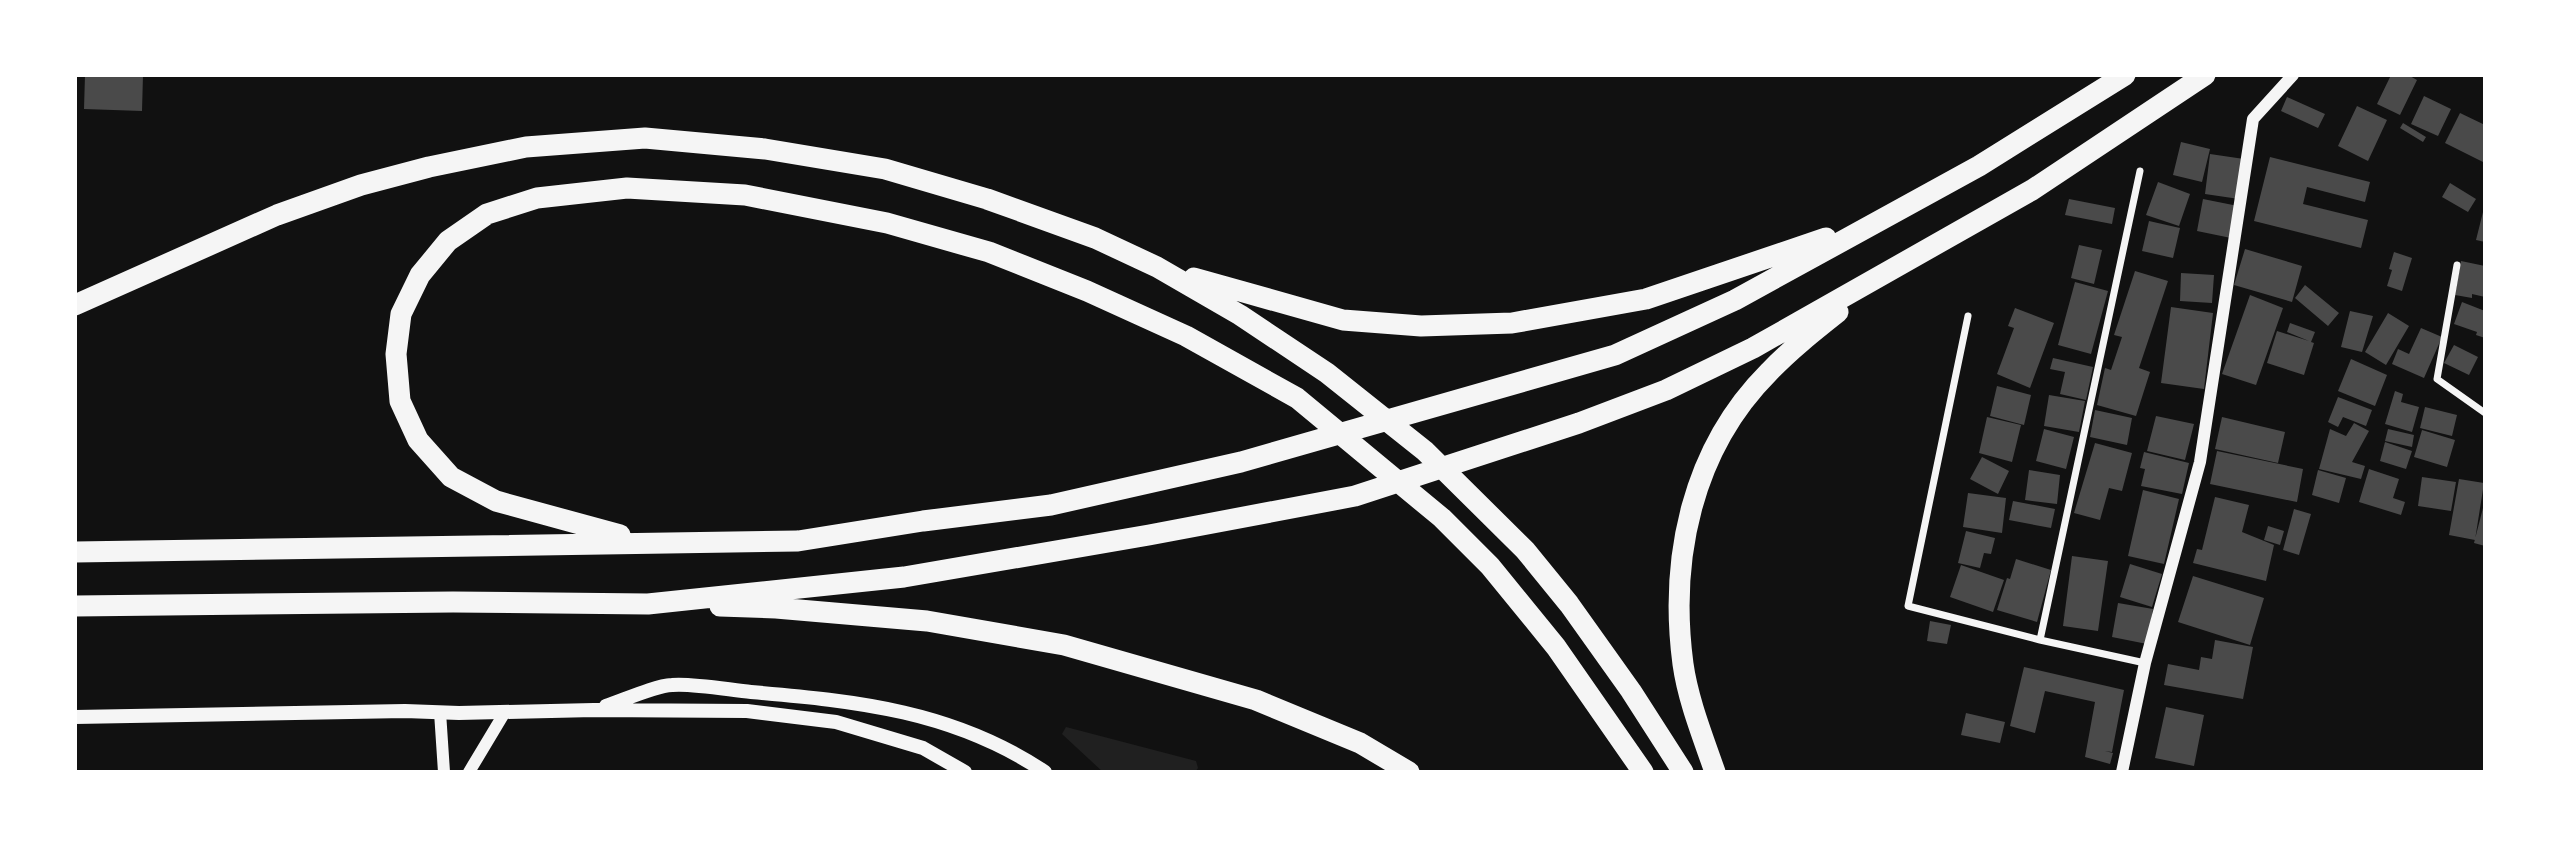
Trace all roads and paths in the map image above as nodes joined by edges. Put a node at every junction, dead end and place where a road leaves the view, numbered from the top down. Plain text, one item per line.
1 (2125, 75) edge
2 (2205, 75) edge
3 (2293, 75) edge
4 (2140, 171) dead end
5 (1884, 218) junction
6 (2457, 265) dead end
7 (1157, 267) junction
8 (1888, 272) junction
9 (75, 305) edge
10 (1968, 316) dead end
11 (2485, 414) edge
12 (642, 541) junction
13 (75, 552) edge
14 (648, 604) junction
15 (75, 606) edge
16 (2040, 640) junction
17 (2144, 663) junction
18 (594, 710) junction
19 (440, 712) junction
20 (505, 712) junction
21 (75, 717) edge
22 (444, 772) edge
23 (469, 772) edge
24 (965, 772) edge
25 (1045, 772) edge
26 (1409, 772) edge
27 (1643, 772) edge
28 (1683, 772) edge
29 (1714, 772) edge
30 (2122, 772) edge

1 - 5 highway
2 - 8 highway
3 - 17 street
4 - 16 street
5 - 7 highway
5 - 12 highway
6 - 11 street
7 - 9 highway
7 - 28 highway
8 - 14 highway
8 - 29 highway
10 - 16 street
12 - 13 highway
12 - 27 highway
14 - 15 highway
14 - 26 highway
16 - 17 street
17 - 30 street
18 - 20 main road
18 - 24 main road
18 - 25 main road
19 - 20 main road
19 - 21 main road
19 - 22 street
20 - 23 street

